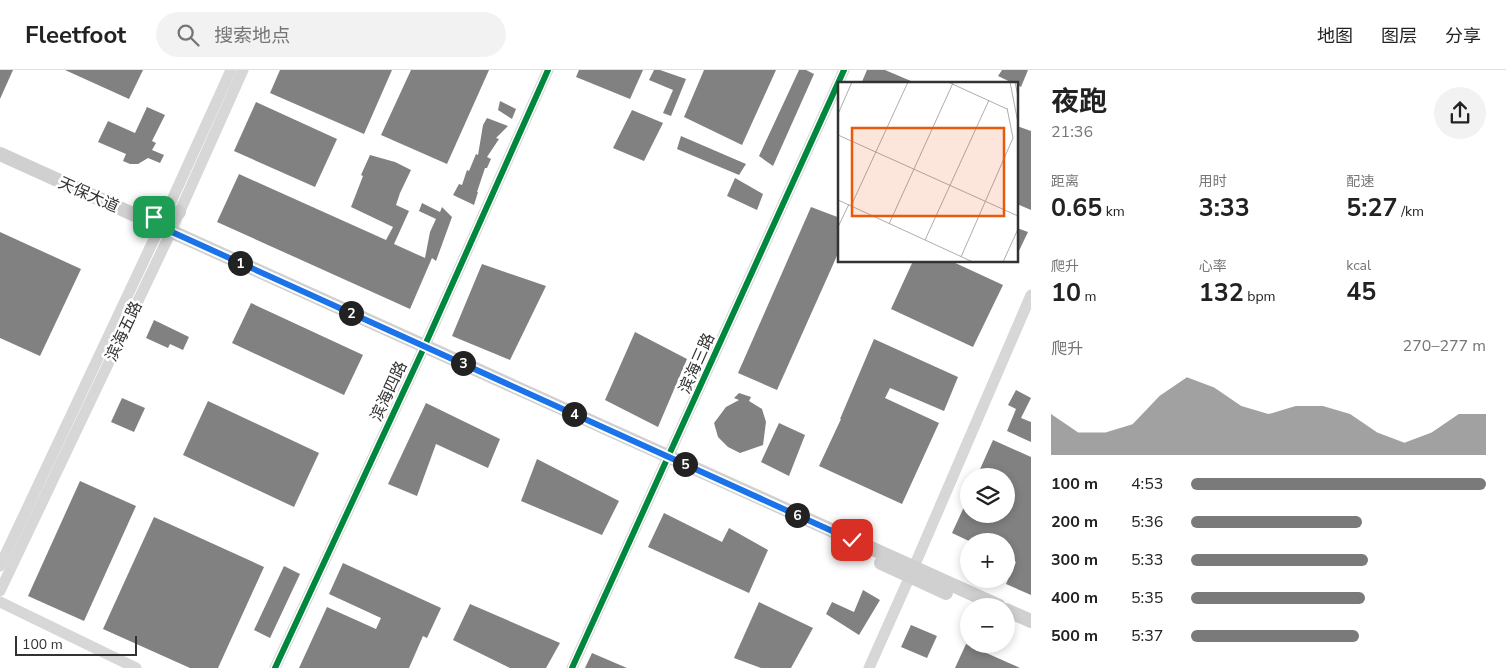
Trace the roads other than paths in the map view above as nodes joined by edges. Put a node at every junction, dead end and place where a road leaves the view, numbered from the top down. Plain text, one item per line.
1 (231, 70) edge
2 (244, 70) edge
3 (548, 70) edge
4 (844, 70) edge
5 (839, 82) edge
6 (838, 83) edge
7 (0, 154) edge
8 (0, 163) edge
9 (174, 209) junction
10 (135, 220) junction
11 (162, 230) junction
12 (1031, 294) edge
13 (422, 350) junction
14 (667, 460) junction
15 (0, 566) edge
16 (912, 572) junction
17 (0, 591) edge
18 (961, 598) edge
19 (979, 598) edge
20 (0, 602) edge
21 (1015, 614) edge
22 (1031, 621) edge
23 (1015, 624) edge
24 (1031, 631) edge
25 (136, 668) edge
26 (275, 668) edge
27 (572, 668) edge
28 (869, 668) edge

1 - 9 street
2 - 9 street
3 - 13 street, 滨海四路
4 - 5 street, 滨海三路
6 - 14 street, 滨海三路
7 - 10 main road, 天保大道
8 - 10 main road, 天保大道
9 - 10 street
9 - 11 main road
10 - 11 main road
11 - 13 main road
11 - 15 street, 滨海五路
11 - 17 street, 滨海五路
12 - 16 street
13 - 14 main road
13 - 26 street, 滨海四路
14 - 16 main road
14 - 27 street, 滨海三路
16 - 18 main road
16 - 19 main road
16 - 28 street
20 - 25 street
21 - 22 main road
23 - 24 main road

